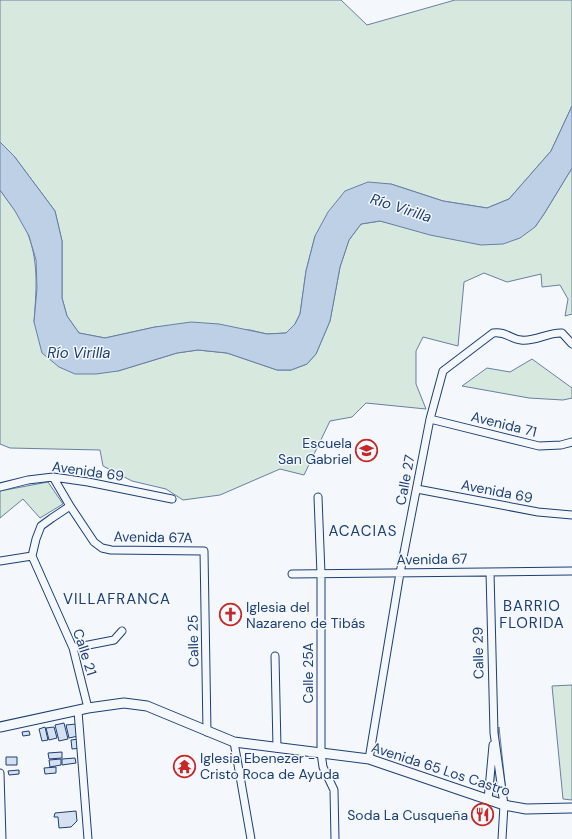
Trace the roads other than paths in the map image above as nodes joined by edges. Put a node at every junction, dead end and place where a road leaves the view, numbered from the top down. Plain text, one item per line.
1 (572, 344) edge
2 (430, 419) junction
3 (572, 442) edge
4 (53, 477) junction
5 (0, 486) edge
6 (417, 489) junction
7 (318, 497) dead end
8 (172, 499) dead end
9 (70, 506) junction
10 (572, 515) edge
11 (204, 551) joint
12 (32, 556) junction
13 (0, 562) edge
14 (572, 570) edge
15 (490, 572) junction
16 (400, 573) junction
17 (292, 574) dead end
18 (321, 574) junction
19 (122, 631) dead end
20 (73, 648) junction
21 (275, 656) dead end
22 (88, 708) junction
23 (78, 711) junction
24 (0, 727) edge
25 (207, 732) junction
26 (494, 733) junction
27 (234, 742) junction
28 (277, 748) junction
29 (321, 753) junction
30 (369, 759) junction
31 (0, 773) edge
32 (488, 800) junction
33 (504, 805) junction
34 (572, 808) edge
35 (2, 839) edge
36 (88, 839) edge
37 (251, 839) edge
38 (335, 839) edge
39 (502, 839) edge

1 - 2 street, Calle 27
2 - 3 street, Avenida 71
2 - 6 street, Calle 27
4 - 5 street, Avenida 69
4 - 8 street, Avenida 69
4 - 9 street
6 - 10 street, Avenida 69
6 - 16 street, Calle 27
7 - 18 street, Calle 25A
9 - 11 street, Avenida 67A
9 - 12 street
11 - 25 street, Calle 25
12 - 13 street
12 - 20 street, Calle 21
14 - 15 street, Avenida 67
15 - 16 street, Avenida 67
15 - 26 street, Calle 29
16 - 18 street, Avenida 67
16 - 30 street, Calle 27
17 - 18 street, Avenida 67
18 - 29 street, Calle 25A
19 - 20 street
20 - 22 street, Calle 21
21 - 28 street
22 - 23 street, Avenida 65 Los Castro
22 - 25 street, Avenida 65 Los Castro
23 - 24 street, Avenida 65 Los Castro
23 - 36 street
25 - 27 street, Avenida 65 Los Castro
26 - 32 street, Calle 29
26 - 33 street, Calle 29
27 - 28 street, Avenida 65 Los Castro
27 - 37 street
28 - 29 street, Avenida 65 Los Castro
29 - 30 street, Avenida 65 Los Castro
29 - 38 street, Calle 25A
30 - 32 street, Avenida 65 Los Castro
31 - 35 street
32 - 33 street, Avenida 65 Los Castro
33 - 34 street, Avenida 65 Los Castro
33 - 39 street, Calle 29

